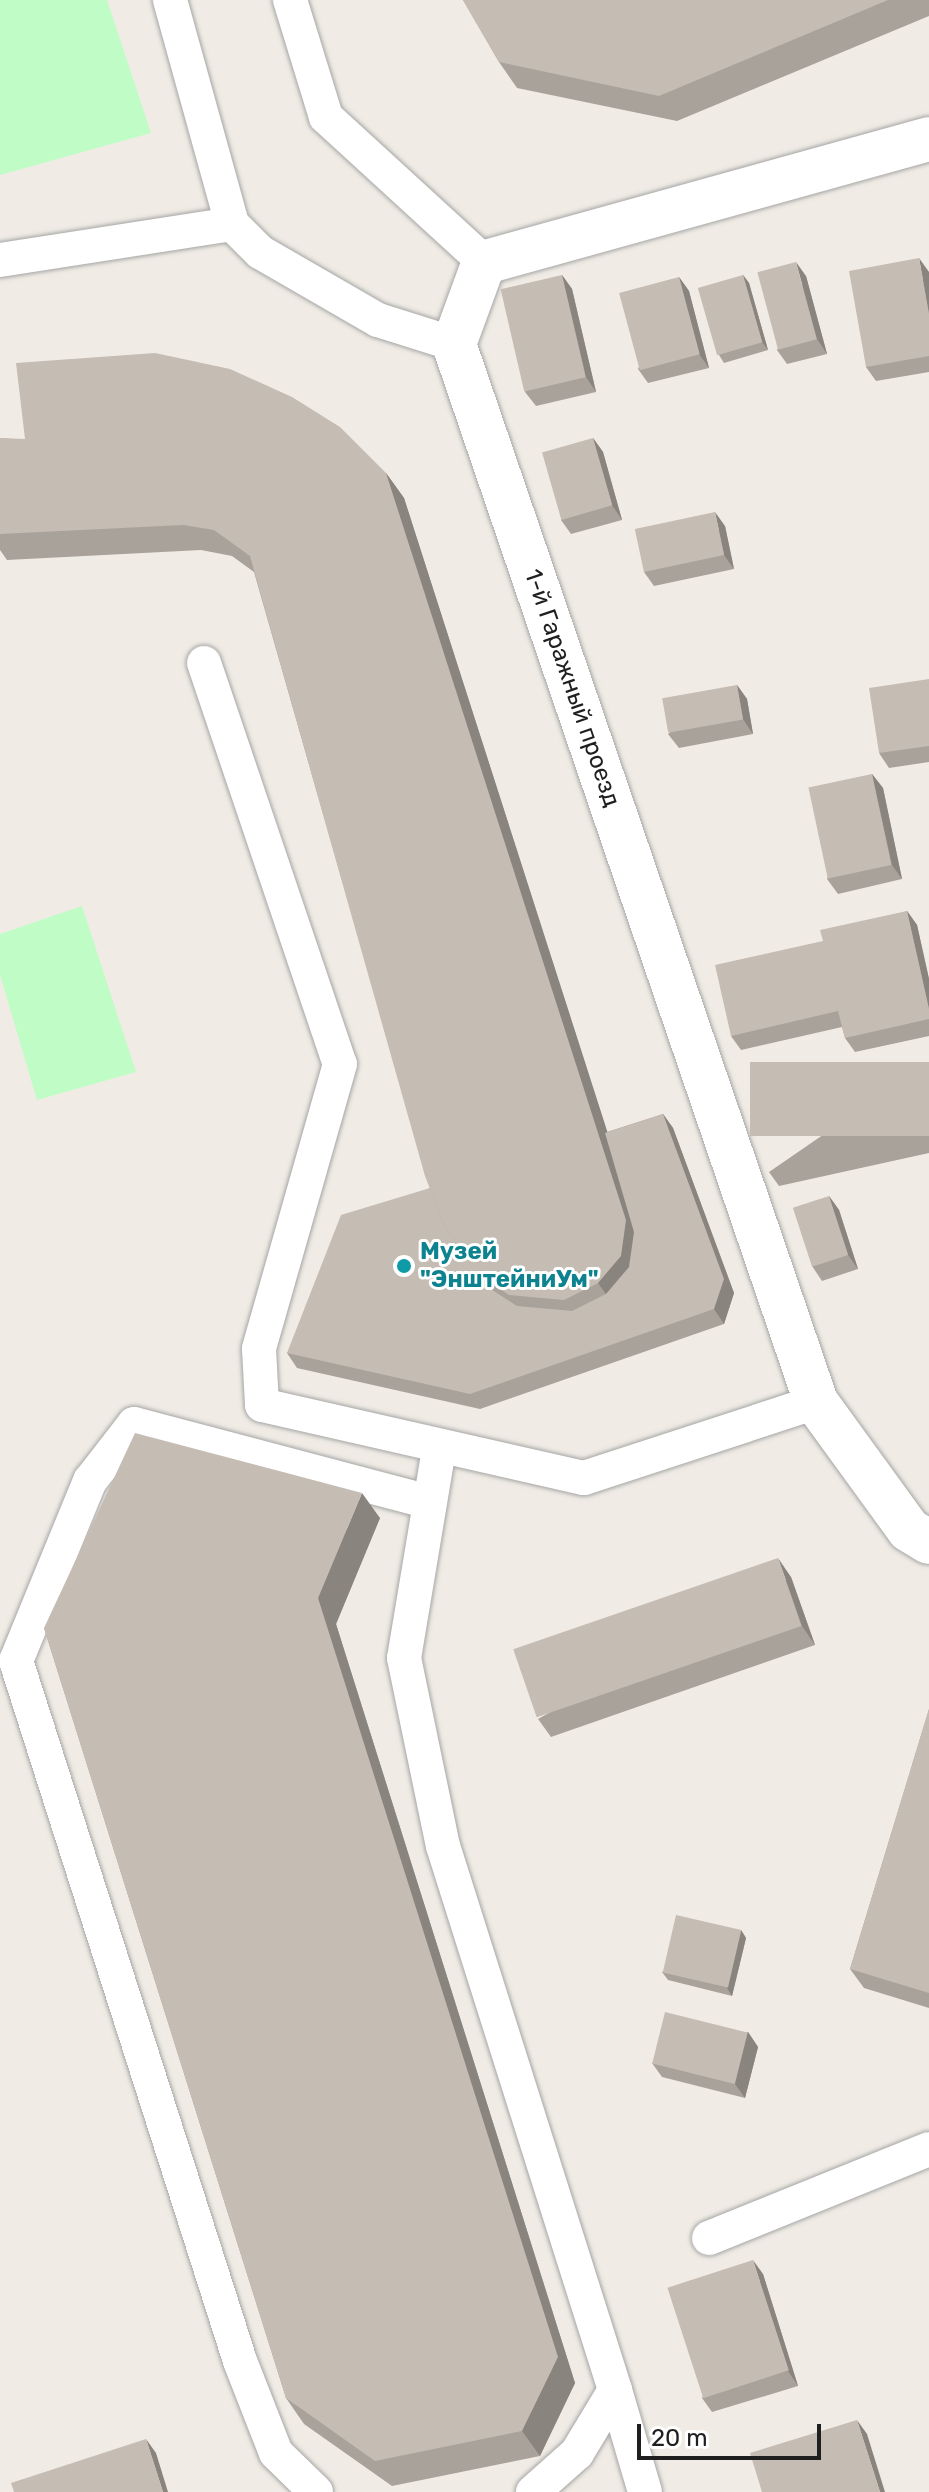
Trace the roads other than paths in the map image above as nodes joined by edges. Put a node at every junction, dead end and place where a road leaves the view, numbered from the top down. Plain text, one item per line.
1 (170, 0) edge
2 (290, 0) edge
3 (929, 139) edge
4 (232, 224) junction
5 (0, 260) edge
6 (484, 262) junction
7 (454, 344) junction
8 (204, 663) dead end
9 (816, 1402) junction
10 (439, 1449) junction
11 (430, 1502) junction
12 (919, 1536) edge
13 (929, 2149) edge
14 (709, 2238) dead end
15 (615, 2390) junction
16 (316, 2492) edge
17 (533, 2492) edge
18 (645, 2492) edge

1 - 4 lane
2 - 6 lane
3 - 6 street
4 - 5 lane
4 - 7 lane
6 - 7 street
7 - 9 street, 1-й Гаражный проезд
8 - 10 lane
9 - 10 lane
9 - 12 street, 1-й Гаражный проезд
10 - 11 lane
11 - 15 lane
11 - 16 lane
13 - 14 lane
15 - 17 lane
15 - 18 lane

